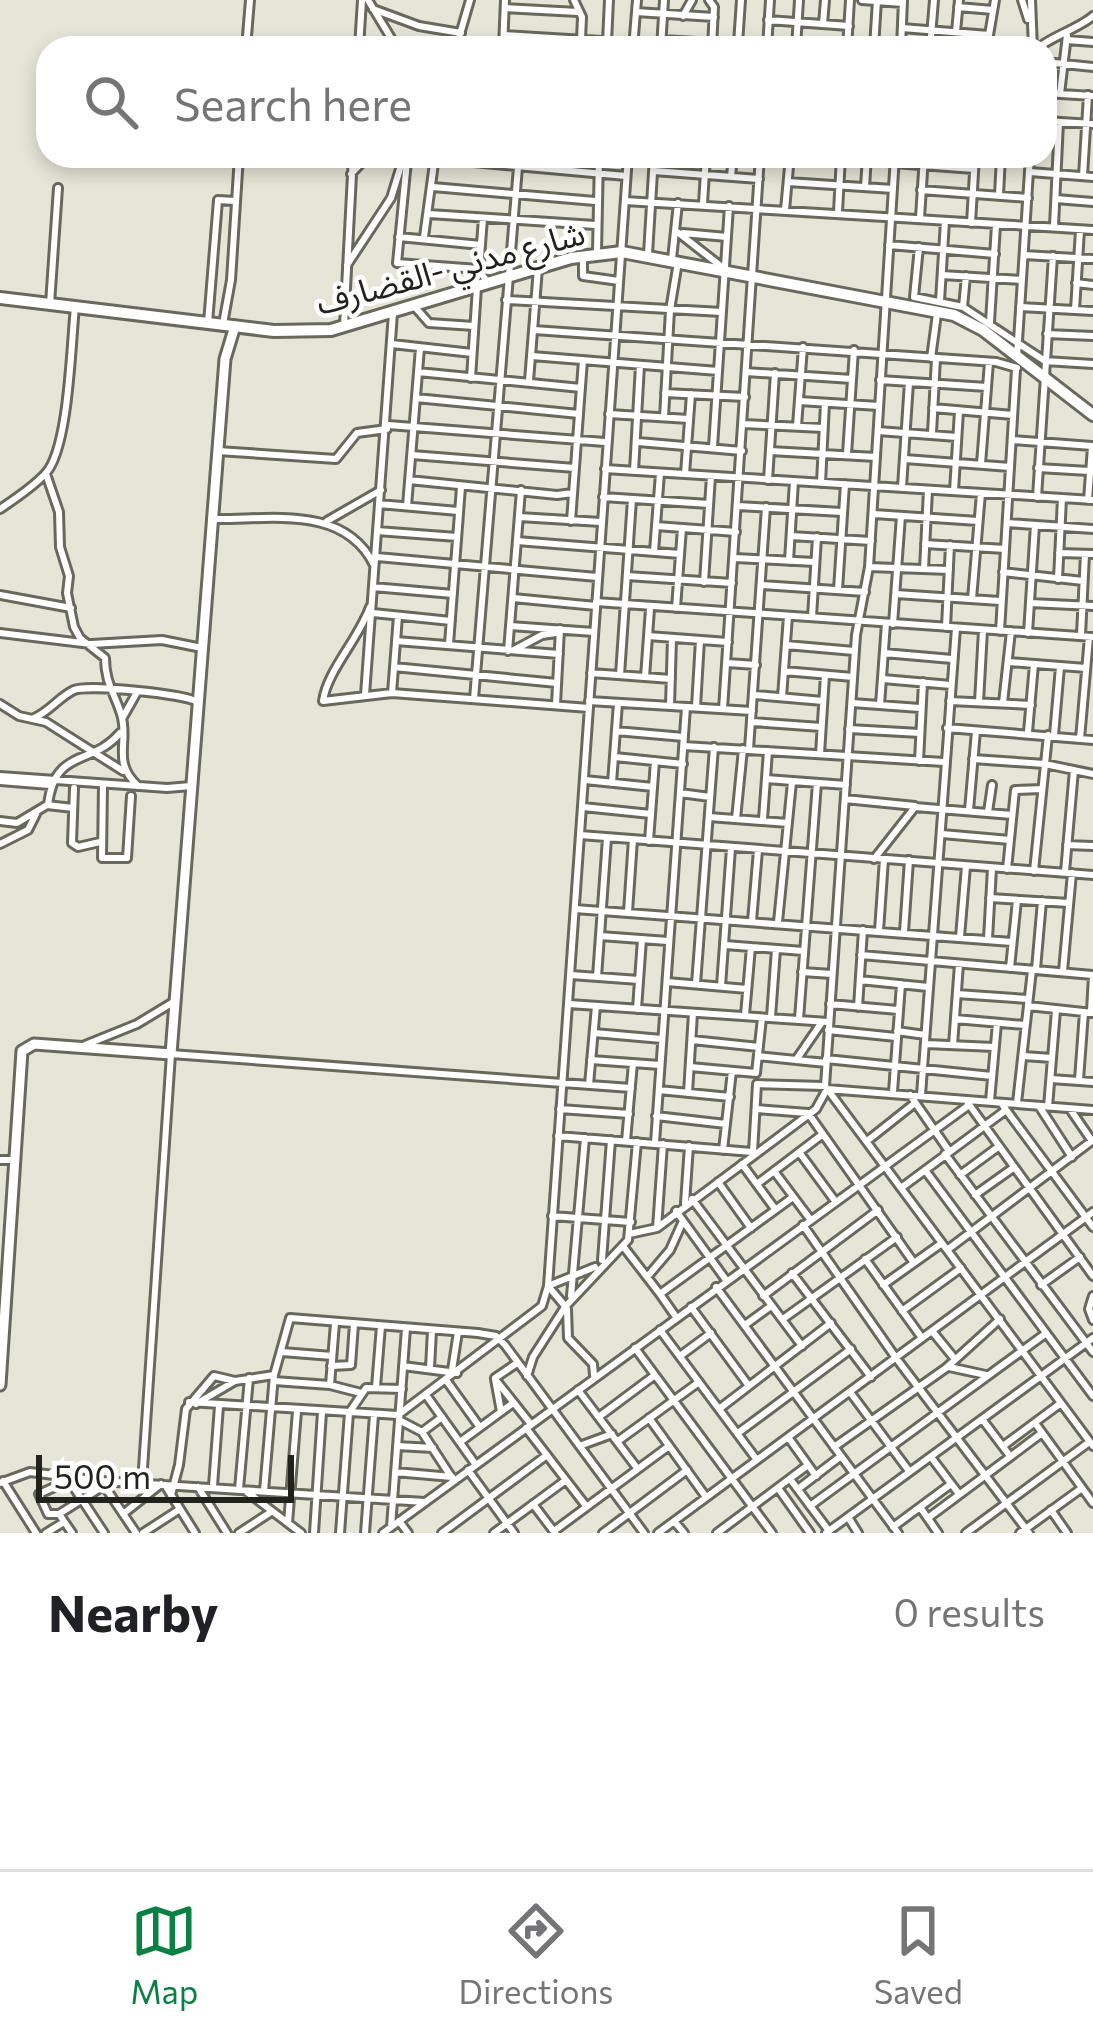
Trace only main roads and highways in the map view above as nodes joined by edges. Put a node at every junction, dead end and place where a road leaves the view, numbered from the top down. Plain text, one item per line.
1 (0, 298) edge
2 (229, 325) junction
3 (1093, 415) edge
4 (0, 1385) edge

1 - 2 highway, شارع مدني -القضارف
2 - 3 highway, شارع مدني -القضارف
2 - 4 main road

